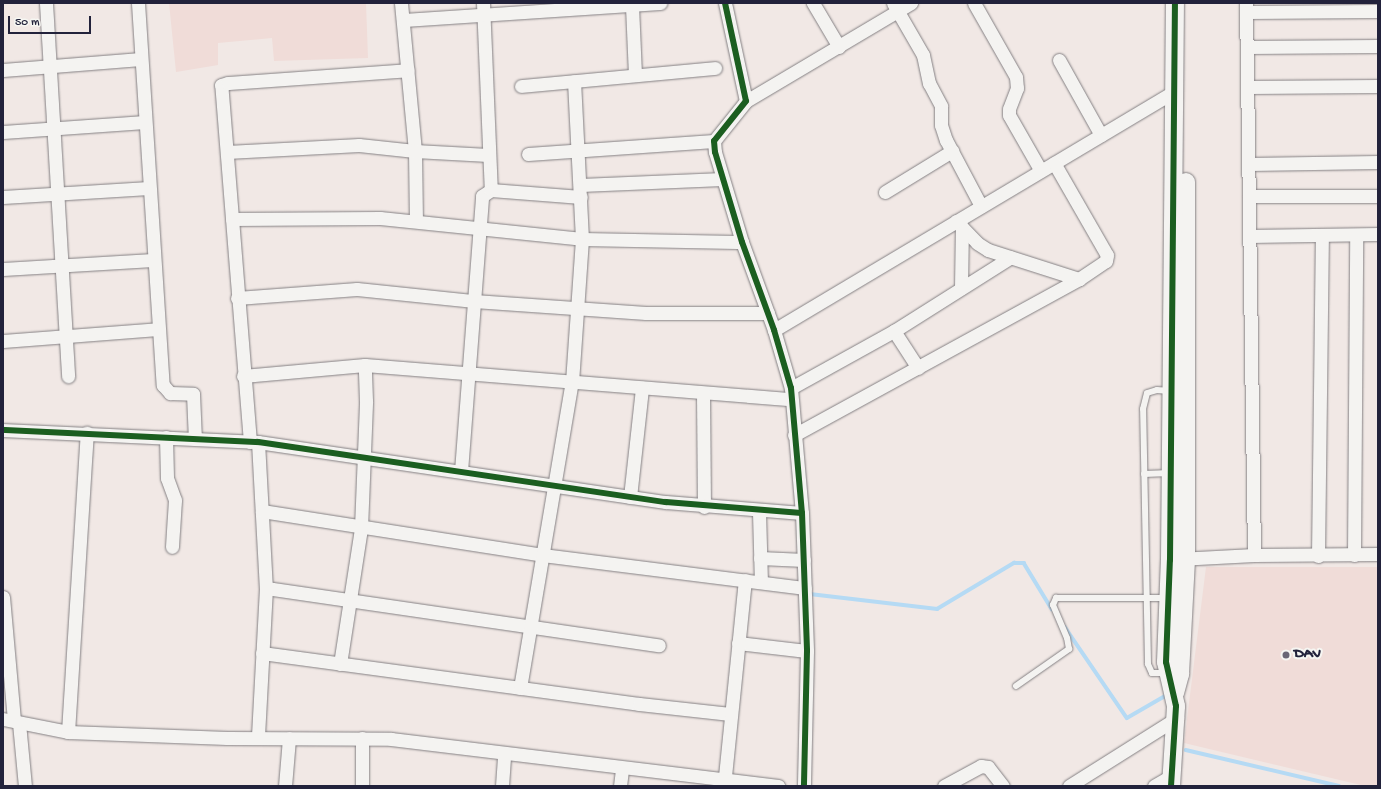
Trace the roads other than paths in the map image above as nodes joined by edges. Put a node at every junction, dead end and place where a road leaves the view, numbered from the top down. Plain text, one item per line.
1 (46, 3) edge
2 (138, 3) edge
3 (401, 3) edge
4 (483, 3) edge
5 (660, 3) edge
6 (724, 3) edge
7 (813, 3) edge
8 (911, 3) edge
9 (974, 3) edge
10 (1175, 3) edge
11 (1187, 3) edge
12 (632, 6) junction
13 (548, 7) edge
14 (896, 7) edge
15 (1246, 7) edge
16 (1286, 7) edge
17 (1338, 7) edge
18 (1376, 8) edge
19 (485, 16) junction
20 (403, 20) junction
21 (1378, 46) edge
22 (839, 47) junction
23 (1247, 47) junction
24 (141, 59) junction
25 (1058, 60) dead end
26 (48, 67) junction
27 (715, 68) dead end
28 (3, 70) edge
29 (408, 70) junction
30 (635, 75) junction
31 (574, 80) junction
32 (521, 86) dead end
33 (1378, 86) edge
34 (1248, 87) junction
35 (1175, 91) junction
36 (746, 101) junction
37 (145, 122) junction
38 (53, 128) junction
39 (3, 132) edge
40 (1101, 135) junction
41 (714, 141) junction
42 (415, 151) junction
43 (579, 151) junction
44 (952, 151) junction
45 (227, 152) junction
46 (528, 154) dead end
47 (488, 155) junction
48 (1378, 162) edge
49 (1054, 163) junction
50 (1249, 164) junction
51 (1041, 171) junction
52 (722, 179) junction
53 (149, 188) junction
54 (491, 190) junction
55 (581, 191) junction
56 (885, 192) dead end
57 (57, 194) junction
58 (1249, 196) junction
59 (1378, 196) edge
60 (3, 198) edge
61 (981, 206) junction
62 (232, 219) junction
63 (416, 220) junction
64 (959, 224) junction
65 (482, 227) junction
66 (1378, 234) edge
67 (1322, 235) junction
68 (1356, 235) junction
69 (1250, 236) junction
70 (582, 239) junction
71 (742, 242) junction
72 (1011, 257) junction
73 (153, 260) junction
74 (62, 265) junction
75 (3, 269) edge
76 (1079, 279) junction
77 (961, 288) junction
78 (238, 298) junction
79 (474, 301) junction
80 (576, 308) junction
81 (768, 313) junction
82 (158, 330) junction
83 (774, 330) junction
84 (894, 331) junction
85 (66, 337) junction
86 (3, 341) edge
87 (365, 365) junction
88 (918, 368) junction
89 (468, 372) junction
90 (68, 376) dead end
91 (243, 376) junction
92 (572, 382) junction
93 (642, 388) junction
94 (1172, 391) junction
95 (703, 393) junction
96 (791, 394) junction
97 (3, 430) edge
98 (87, 433) junction
99 (794, 435) junction
100 (166, 437) junction
101 (194, 439) junction
102 (254, 442) junction
103 (364, 456) junction
104 (461, 471) junction
105 (1171, 473) junction
106 (1144, 474) junction
107 (553, 486) junction
108 (630, 497) junction
109 (704, 507) junction
110 (262, 512) junction
111 (759, 512) junction
112 (802, 514) junction
113 (361, 528) junction
114 (172, 547) dead end
115 (1378, 554) edge
116 (543, 555) junction
117 (1254, 555) junction
118 (1354, 555) junction
119 (1318, 556) junction
120 (760, 558) junction
121 (1178, 559) junction
122 (804, 560) junction
123 (744, 580) junction
124 (761, 582) junction
125 (266, 588) junction
126 (805, 588) junction
127 (3, 597) edge
128 (1145, 597) junction
129 (1169, 598) junction
130 (350, 600) junction
131 (532, 627) junction
132 (738, 643) junction
133 (659, 645) dead end
134 (807, 651) junction
135 (262, 653) junction
136 (340, 664) junction
137 (1167, 673) junction
138 (1016, 686) dead end
139 (520, 688) junction
140 (1175, 693) junction
141 (730, 714) junction
142 (1176, 718) junction
143 (12, 721) edge
144 (68, 732) junction
145 (258, 738) junction
146 (288, 738) junction
147 (362, 738) junction
148 (504, 754) junction
149 (622, 769) junction
150 (1171, 781) edge
151 (724, 784) edge
152 (25, 786) edge
153 (285, 786) edge
154 (362, 786) edge
155 (502, 786) edge
156 (620, 786) edge
157 (778, 786) edge
158 (804, 786) edge
159 (944, 786) edge
160 (1003, 786) edge
161 (1069, 786) edge
162 (1154, 786) edge

1 - 26 street
2 - 24 street
3 - 20 street
4 - 19 street
5 - 12 street
6 - 36 street
7 - 22 street
8 - 14 street
9 - 51 street
10 - 35 street
11 - 121 street
12 - 13 street
12 - 30 street
13 - 19 street
14 - 22 street
14 - 44 street
15 - 16 street
15 - 23 street
16 - 17 street
17 - 18 street
19 - 20 street
19 - 47 street
20 - 29 street
21 - 23 street
22 - 36 street
23 - 34 street
24 - 26 street
24 - 37 street
25 - 40 street
26 - 28 street
26 - 38 street
27 - 30 street
29 - 42 street
29 - 45 street
30 - 31 street
31 - 32 street
31 - 43 street
33 - 34 street
34 - 50 street
35 - 40 street
35 - 94 street
36 - 41 street
37 - 38 street
37 - 53 street
38 - 39 street
38 - 57 street
40 - 49 street
41 - 43 street
41 - 52 street
42 - 45 street
42 - 47 street
42 - 63 street
43 - 46 street
43 - 55 street
44 - 56 street
44 - 61 street
45 - 62 street
47 - 54 street
48 - 50 street
49 - 51 street
49 - 76 street
50 - 58 street
51 - 61 street
52 - 55 street
52 - 71 street
53 - 57 street
53 - 73 street
54 - 55 street
54 - 65 street
55 - 70 street
57 - 60 street
57 - 74 street
58 - 59 street
58 - 69 street
61 - 64 street
62 - 63 street
62 - 78 street
63 - 65 street
64 - 72 street
64 - 77 street
64 - 83 street
65 - 70 street
65 - 79 street
66 - 68 street
67 - 68 street
67 - 69 street
67 - 119 street
68 - 118 street
69 - 117 street
70 - 71 street
70 - 80 street
71 - 81 street
72 - 76 street
72 - 77 street
73 - 74 street
73 - 82 street
74 - 75 street
74 - 85 street
76 - 88 street
77 - 84 street
78 - 79 street
78 - 91 street
79 - 80 street
79 - 89 street
80 - 81 street
80 - 92 street
81 - 83 street
82 - 85 street
82 - 101 street
83 - 96 street
84 - 88 street
84 - 96 street
85 - 86 street
85 - 90 street
87 - 89 street
87 - 91 street
87 - 103 street
88 - 99 street
89 - 92 street
89 - 104 street
91 - 102 street
92 - 93 street
92 - 107 street
93 - 95 street
93 - 108 street
94 - 105 street
94 - 106 lane
95 - 96 street
95 - 109 street
96 - 99 street
97 - 98 street
98 - 100 street
98 - 144 street
99 - 112 street
100 - 101 street
100 - 114 street
101 - 102 street
102 - 103 street
102 - 110 street
103 - 104 street
103 - 113 street
104 - 107 street
105 - 106 lane
105 - 121 street
106 - 128 lane
107 - 108 street
107 - 116 street
108 - 109 street
109 - 111 street
110 - 113 street
110 - 125 street
111 - 112 street
111 - 120 street
112 - 122 street
113 - 116 street
113 - 130 street
115 - 118 street
116 - 123 street
116 - 131 street
117 - 119 street
117 - 121 street
118 - 119 street
120 - 122 street
120 - 124 street
121 - 129 street
121 - 140 street
122 - 126 street
123 - 124 street
123 - 132 street
124 - 126 street
125 - 130 street
125 - 135 street
126 - 134 street
127 - 143 street
128 - 129 lane
128 - 137 lane
128 - 138 lane
129 - 137 street
130 - 131 street
130 - 136 street
131 - 133 street
131 - 139 street
132 - 134 street
132 - 141 street
134 - 158 street
135 - 136 street
135 - 145 street
136 - 139 street
137 - 140 street
139 - 141 street
140 - 142 street
141 - 151 street
142 - 150 street
142 - 161 street
143 - 144 street
143 - 152 street
144 - 145 street
145 - 146 street
146 - 147 street
146 - 153 street
147 - 148 street
147 - 154 street
148 - 149 street
148 - 155 street
149 - 151 street
149 - 156 street
150 - 162 street
151 - 157 street
159 - 160 street

